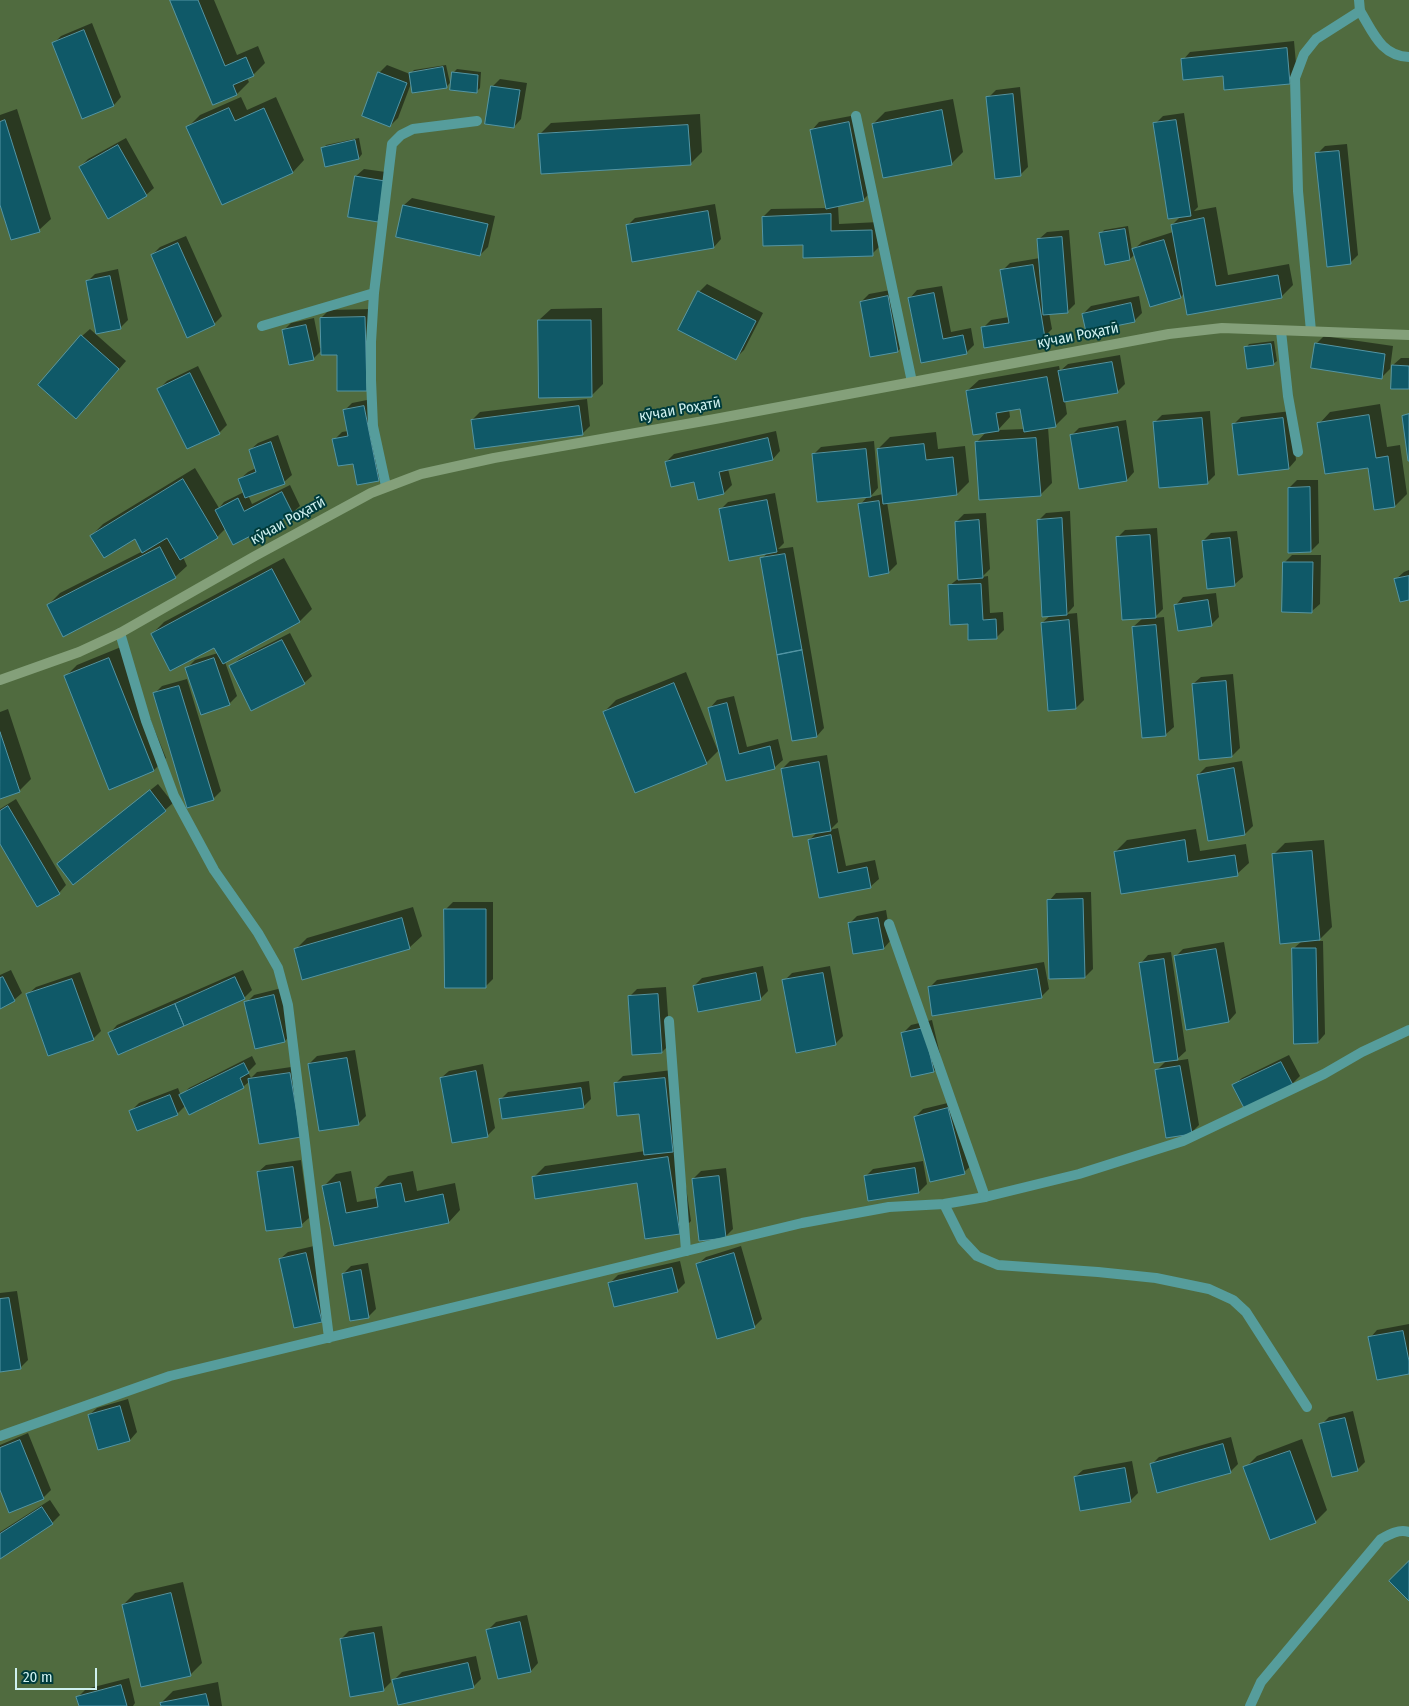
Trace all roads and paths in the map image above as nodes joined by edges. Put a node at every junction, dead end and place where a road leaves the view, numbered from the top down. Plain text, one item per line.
1 (1360, 5) edge
2 (1409, 57) edge
3 (856, 116) dead end
4 (477, 121) dead end
5 (374, 293) junction
6 (262, 326) dead end
7 (1280, 331) junction
8 (1310, 331) junction
9 (1409, 335) edge
10 (912, 382) junction
11 (1298, 452) dead end
12 (386, 486) junction
13 (120, 633) junction
14 (0, 680) edge
15 (889, 924) dead end
16 (669, 1021) dead end
17 (1409, 1030) edge
18 (985, 1197) junction
19 (944, 1204) junction
20 (686, 1250) junction
21 (329, 1338) junction
22 (1307, 1408) dead end
23 (0, 1436) edge
24 (1409, 1532) edge
25 (1250, 1706) edge

1 - 2 street
1 - 8 street
3 - 10 street
4 - 5 street
5 - 6 street
5 - 12 street
7 - 8 street, кӯчаи Роҳатӣ
7 - 10 street, кӯчаи Роҳатӣ
7 - 11 street
8 - 9 street, кӯчаи Роҳатӣ
10 - 12 street, кӯчаи Роҳатӣ
12 - 13 street, кӯчаи Роҳатӣ
13 - 14 street, кӯчаи Роҳатӣ
13 - 21 street
15 - 18 street
16 - 20 street
17 - 18 street
18 - 19 street
19 - 20 street
19 - 22 street
20 - 21 street
21 - 23 street
24 - 25 street

